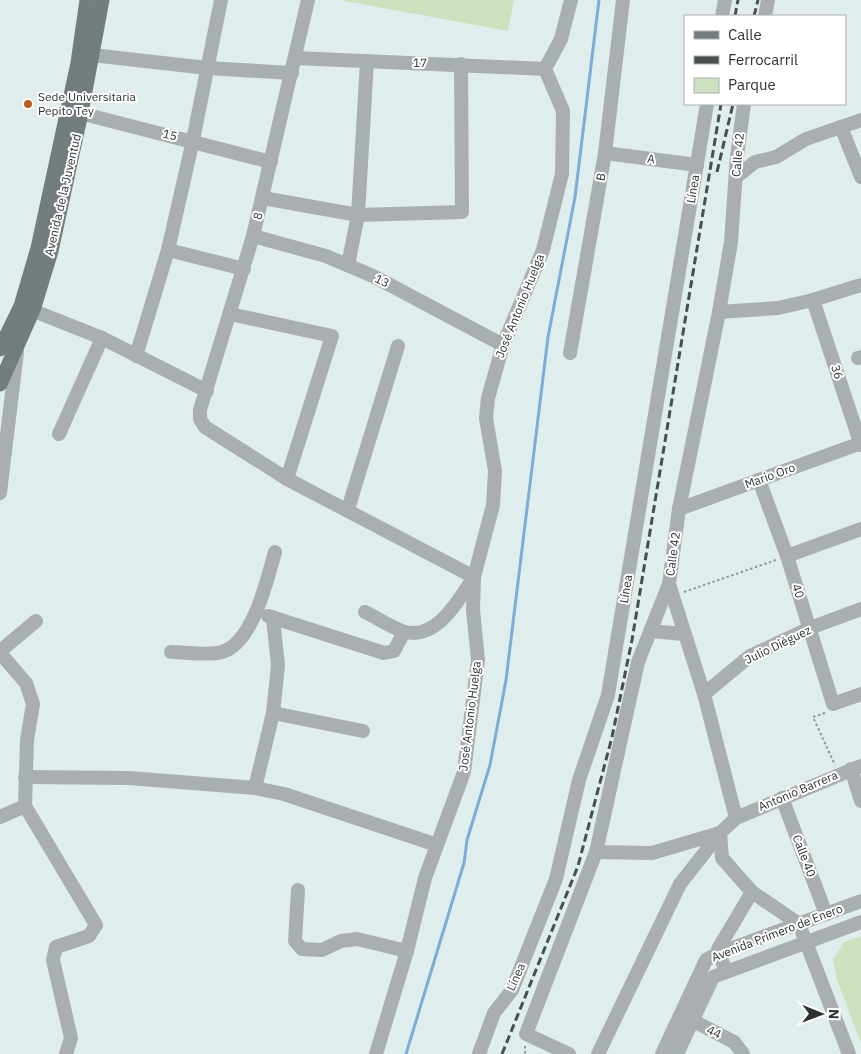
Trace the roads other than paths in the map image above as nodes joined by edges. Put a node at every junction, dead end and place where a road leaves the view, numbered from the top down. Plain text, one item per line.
1 (87, 0) edge
2 (102, 0) edge
3 (221, 0) edge
4 (308, 0) edge
5 (571, 0) edge
6 (623, 0) edge
7 (725, 0) edge
8 (768, 0) edge
9 (722, 15) edge
10 (764, 15) edge
11 (92, 55) junction
12 (296, 58) junction
13 (367, 61) junction
14 (461, 64) junction
15 (207, 68) junction
16 (545, 69) junction
17 (292, 73) junction
18 (707, 105) edge
19 (744, 105) edge
20 (75, 111) junction
21 (861, 120) edge
22 (841, 127) junction
23 (193, 140) junction
24 (605, 153) junction
25 (737, 156) junction
26 (271, 162) junction
27 (756, 162) junction
28 (697, 165) junction
29 (736, 176) junction
30 (861, 177) edge
31 (263, 198) junction
32 (358, 215) junction
33 (253, 236) junction
34 (168, 250) junction
35 (348, 265) junction
36 (244, 269) junction
37 (861, 285) edge
38 (813, 300) junction
39 (27, 308) junction
40 (719, 312) junction
41 (230, 314) junction
42 (102, 338) junction
43 (502, 345) junction
44 (18, 346) junction
45 (398, 346) dead end
46 (0, 349) edge
47 (570, 353) dead end
48 (136, 356) junction
49 (0, 384) edge
50 (207, 392) junction
51 (59, 434) dead end
52 (861, 443) edge
53 (287, 478) junction
54 (759, 480) junction
55 (0, 493) edge
56 (348, 509) junction
57 (679, 509) junction
58 (861, 529) edge
59 (276, 552) dead end
60 (787, 556) junction
61 (474, 577) junction
62 (671, 591) junction
63 (861, 610) edge
64 (258, 611) junction
65 (365, 612) dead end
66 (274, 619) junction
67 (36, 621) dead end
68 (810, 628) junction
69 (650, 631) junction
70 (404, 632) junction
71 (684, 634) junction
72 (0, 652) edge
73 (171, 652) dead end
74 (704, 694) junction
75 (861, 694) edge
76 (273, 714) junction
77 (363, 731) dead end
78 (850, 770) edge
79 (25, 777) junction
80 (255, 788) junction
81 (782, 798) junction
82 (861, 801) edge
83 (25, 806) junction
84 (0, 817) edge
85 (736, 818) junction
86 (720, 833) junction
87 (437, 845) junction
88 (596, 852) junction
89 (298, 890) dead end
90 (752, 892) junction
91 (861, 901) edge
92 (826, 914) junction
93 (861, 922) edge
94 (799, 924) junction
95 (807, 942) junction
96 (408, 951) junction
97 (719, 953) junction
98 (726, 972) junction
99 (681, 1014) junction
100 (693, 1022) junction
101 (563, 1053) edge
102 (66, 1054) edge
103 (376, 1054) edge
104 (479, 1054) edge
105 (598, 1054) edge
106 (662, 1054) edge
107 (677, 1054) edge
108 (743, 1054) edge
109 (849, 1054) edge

1 - 20 main road, Avenida de la Juventud
2 - 11 main road, Avenida de la Juventud
3 - 15 street
4 - 12 street, 8
5 - 16 street
6 - 24 street, B
7 - 9 street
8 - 10 street
11 - 15 street
11 - 20 main road, Avenida de la Juventud
12 - 13 street, 17
12 - 17 street, 8
13 - 14 street, 17
13 - 32 street
14 - 16 street, 17
14 - 32 street
15 - 17 street
15 - 23 street
16 - 43 street, José Antonio Huelga
17 - 26 street, 8
18 - 28 street, Línea
19 - 25 street, Calle 42
20 - 23 street, 15
20 - 39 main road, Avenida de la Juventud
21 - 22 street
22 - 27 street
22 - 30 street
23 - 26 street, 15
23 - 34 street
24 - 28 street, A
24 - 47 street, B
25 - 27 street
25 - 29 street, Calle 42
26 - 31 street, 8
27 - 29 street
28 - 104 street, Línea
29 - 40 street, Calle 42
31 - 32 street
31 - 33 street, 8
32 - 35 street
33 - 35 street, 13
33 - 36 street, 8
34 - 36 street
34 - 48 street
35 - 43 street, 13
36 - 41 street, 8
37 - 38 street
38 - 40 street
38 - 52 street, 36
39 - 42 street
39 - 44 main road, Avenida de la Juventud
39 - 46 main road, Avenida de la Juventud
40 - 57 street, Calle 42
41 - 50 street, 8
41 - 53 street
42 - 48 street
42 - 51 street
43 - 61 street, José Antonio Huelga
44 - 49 main road, Avenida de la Juventud
44 - 55 street
45 - 56 street
48 - 50 street
50 - 53 street, 8
52 - 54 street, Mario Oro
53 - 56 street
54 - 57 street, Mario Oro
54 - 60 street, 40
56 - 61 street
57 - 62 street, Calle 42
58 - 60 street
59 - 64 street
60 - 68 street, 40
61 - 70 street
61 - 87 street, José Antonio Huelga
62 - 69 street
62 - 71 street, Calle 42
63 - 68 street, Julio Diéguez
64 - 66 street
64 - 73 street
65 - 70 street
66 - 70 street
66 - 76 street
67 - 72 street
68 - 74 street, Julio Diéguez
68 - 75 street, 40
69 - 71 street
69 - 88 street
71 - 74 street, Calle 42
72 - 79 street
74 - 85 street, Calle 42
76 - 77 street
76 - 80 street
78 - 81 street, Antonio Barrera
78 - 82 street
79 - 80 street
79 - 83 street
80 - 87 street
81 - 85 street, Antonio Barrera
81 - 92 street, Calle 40
83 - 84 street
83 - 102 street
85 - 86 street
86 - 88 street
86 - 90 street
86 - 105 street
87 - 96 street, José Antonio Huelga
88 - 101 street
89 - 96 street
90 - 94 street
90 - 97 street
91 - 92 street, Avenida Primero de Enero
92 - 94 street, Avenida Primero de Enero
93 - 95 street, Avenida Primero de Enero
94 - 95 street
94 - 97 street, Avenida Primero de Enero
95 - 98 street, Avenida Primero de Enero
95 - 109 street
96 - 103 street, José Antonio Huelga
97 - 98 street
97 - 99 street, Avenida Primero de Enero
98 - 100 street, Avenida Primero de Enero
99 - 100 street, 44
99 - 106 street, Avenida Primero de Enero
100 - 107 street, Avenida Primero de Enero
100 - 108 street, 44

